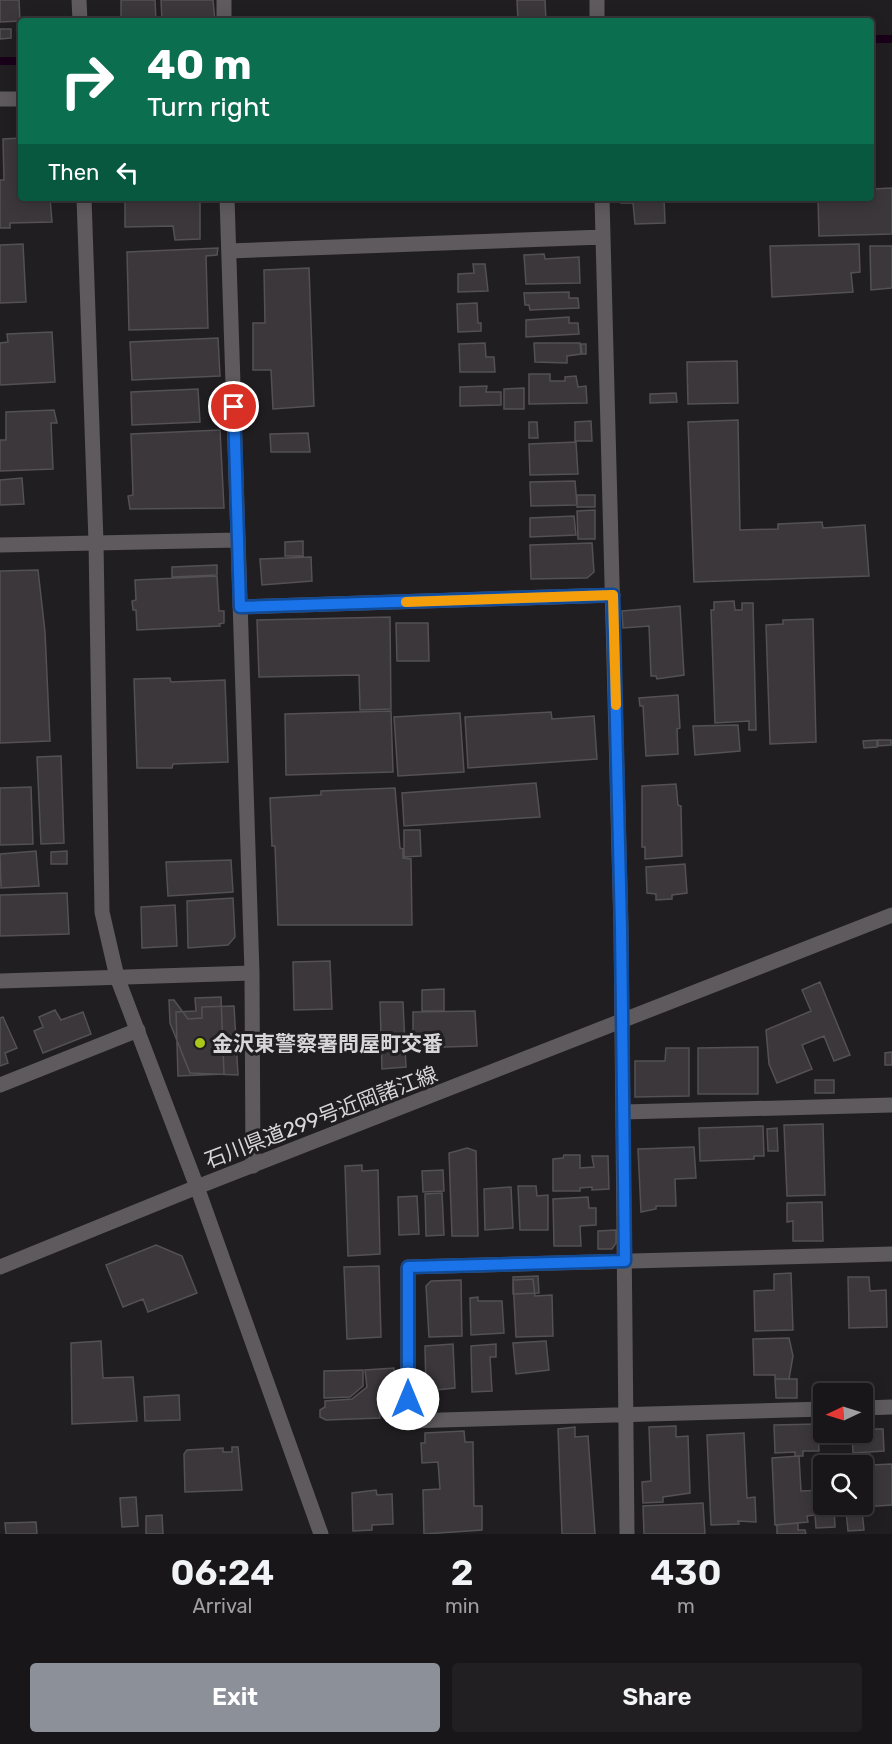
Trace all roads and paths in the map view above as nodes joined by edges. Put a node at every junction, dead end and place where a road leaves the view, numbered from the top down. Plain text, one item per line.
1 (80, 0) edge
2 (224, 0) edge
3 (597, 0) edge
4 (80, 18) edge
5 (224, 18) edge
6 (597, 18) edge
7 (0, 99) edge
8 (18, 99) edge
9 (84, 201) edge
10 (227, 201) edge
11 (602, 201) edge
12 (603, 237) junction
13 (229, 251) junction
14 (238, 540) junction
15 (96, 542) junction
16 (0, 545) edge
17 (613, 595) junction
18 (240, 607) junction
19 (892, 915) edge
20 (252, 973) junction
21 (117, 977) junction
22 (0, 981) edge
23 (622, 1022) junction
24 (138, 1030) junction
25 (0, 1085) edge
26 (892, 1105) edge
27 (623, 1112) junction
28 (253, 1166) junction
29 (196, 1187) junction
30 (892, 1254) edge
31 (625, 1261) junction
32 (0, 1267) edge
33 (892, 1407) edge
34 (873, 1408) edge
35 (813, 1409) edge
36 (626, 1414) junction
37 (321, 1534) edge
38 (627, 1534) edge

1 - 4 street
2 - 5 street
3 - 6 street
7 - 8 street
9 - 15 street
10 - 13 street
11 - 12 street
12 - 13 street
12 - 17 street
13 - 14 street
14 - 15 street
14 - 18 street
15 - 16 street
15 - 21 street
17 - 18 street
17 - 23 street
18 - 20 street
19 - 23 street, 石川県道299号近岡諸江線
20 - 21 street
20 - 28 street
21 - 22 street
21 - 24 street
23 - 27 street
23 - 28 street, 石川県道299号近岡諸江線
24 - 25 street
24 - 29 street
26 - 27 street
27 - 31 street
28 - 29 street, 石川県道299号近岡諸江線
29 - 32 street, 石川県道299号近岡諸江線
29 - 37 street
30 - 31 street
31 - 36 street
31 - 36 street
33 - 34 street
35 - 36 street
36 - 38 street

